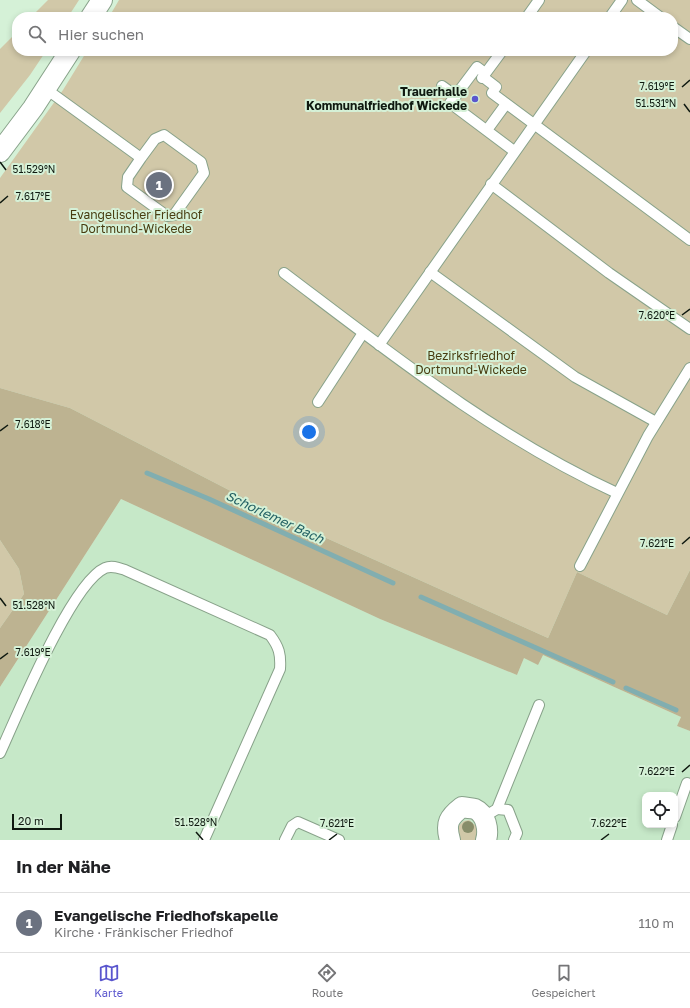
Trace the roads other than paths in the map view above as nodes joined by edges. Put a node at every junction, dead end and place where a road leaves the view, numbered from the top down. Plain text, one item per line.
1 (102, 0) edge
2 (539, 0) edge
3 (622, 0) edge
4 (637, 0) edge
5 (94, 12) edge
6 (531, 12) edge
7 (614, 12) edge
8 (653, 12) edge
9 (678, 31) edge
10 (690, 40) edge
11 (67, 56) edge
12 (498, 56) edge
13 (582, 56) edge
14 (483, 77) junction
15 (442, 86) dead end
16 (46, 89) junction
17 (456, 96) junction
18 (506, 104) junction
19 (534, 123) junction
20 (487, 130) junction
21 (514, 151) junction
22 (0, 152) edge
23 (141, 158) junction
24 (491, 184) junction
25 (690, 240) edge
26 (430, 272) junction
27 (284, 273) dead end
28 (690, 329) edge
29 (363, 333) junction
30 (379, 345) junction
31 (690, 368) edge
32 (318, 402) dead end
33 (656, 422) junction
34 (617, 493) junction
35 (580, 566) dead end
36 (539, 705) dead end
37 (0, 753) edge
38 (687, 783) dead end
39 (678, 808) edge
40 (490, 813) junction
41 (671, 828) edge
42 (204, 840) edge
43 (285, 840) edge
44 (339, 840) edge
45 (450, 840) edge
46 (486, 840) edge
47 (514, 840) edge
48 (667, 840) edge

1 - 5 street
2 - 6 lane
3 - 7 lane
4 - 8 lane
9 - 10 lane
11 - 16 street
12 - 14 lane
13 - 19 lane
14 - 17 lane
14 - 18 lane
15 - 17 lane
16 - 22 street
16 - 23 lane
17 - 20 lane
18 - 19 lane
18 - 20 lane
19 - 21 lane
19 - 25 lane
20 - 21 lane
21 - 24 lane
23 - 23 lane
24 - 26 lane
24 - 28 lane
26 - 30 lane
26 - 33 lane
27 - 29 lane
29 - 30 lane
29 - 32 lane
30 - 34 lane
31 - 33 lane
33 - 34 lane
34 - 35 lane
36 - 40 lane
37 - 42 lane
38 - 39 lane
40 - 45 street
40 - 46 street
40 - 47 lane
41 - 48 lane
43 - 44 lane

